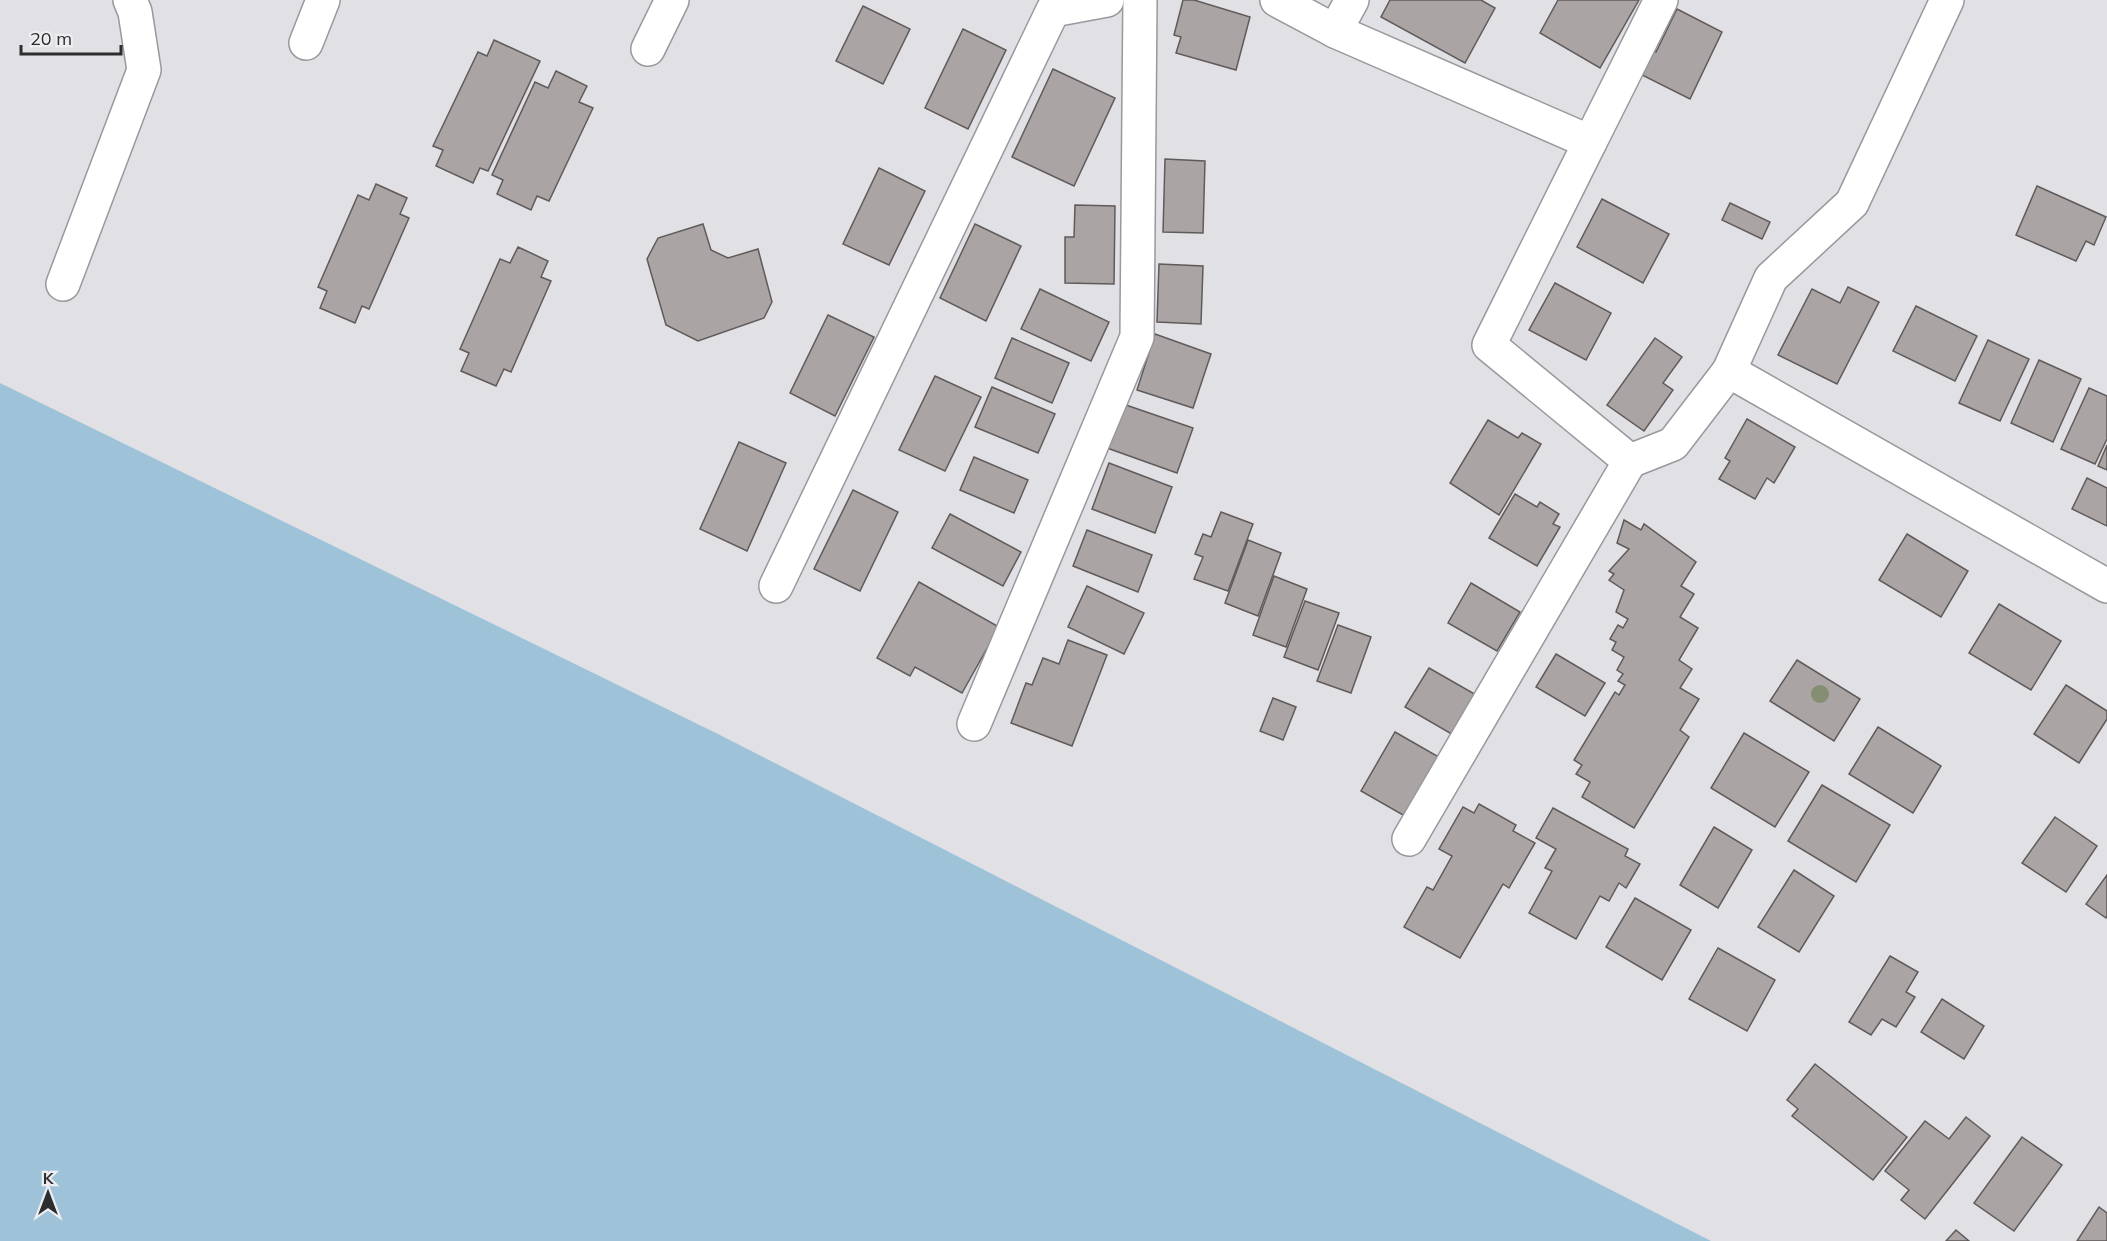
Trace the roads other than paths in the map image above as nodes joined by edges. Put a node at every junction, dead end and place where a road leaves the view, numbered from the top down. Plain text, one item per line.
1 (130, 0) edge
2 (324, 0) edge
3 (672, 0) edge
4 (1107, 0) edge
5 (1140, 0) edge
6 (1277, 0) edge
7 (1352, 0) edge
8 (1661, 0) edge
9 (1947, 0) edge
10 (1335, 31) junction
11 (306, 43) dead end
12 (648, 49) dead end
13 (1590, 142) junction
14 (63, 284) dead end
15 (1729, 371) junction
16 (1630, 461) junction
17 (776, 586) dead end
18 (2107, 586) edge
19 (974, 724) dead end
20 (1409, 839) dead end

1 - 14 street
2 - 11 street
3 - 12 street
4 - 17 street
5 - 19 street
6 - 10 street
7 - 10 street
8 - 13 street
9 - 15 street
10 - 13 street
13 - 16 street
15 - 16 street
15 - 18 street
16 - 20 street

